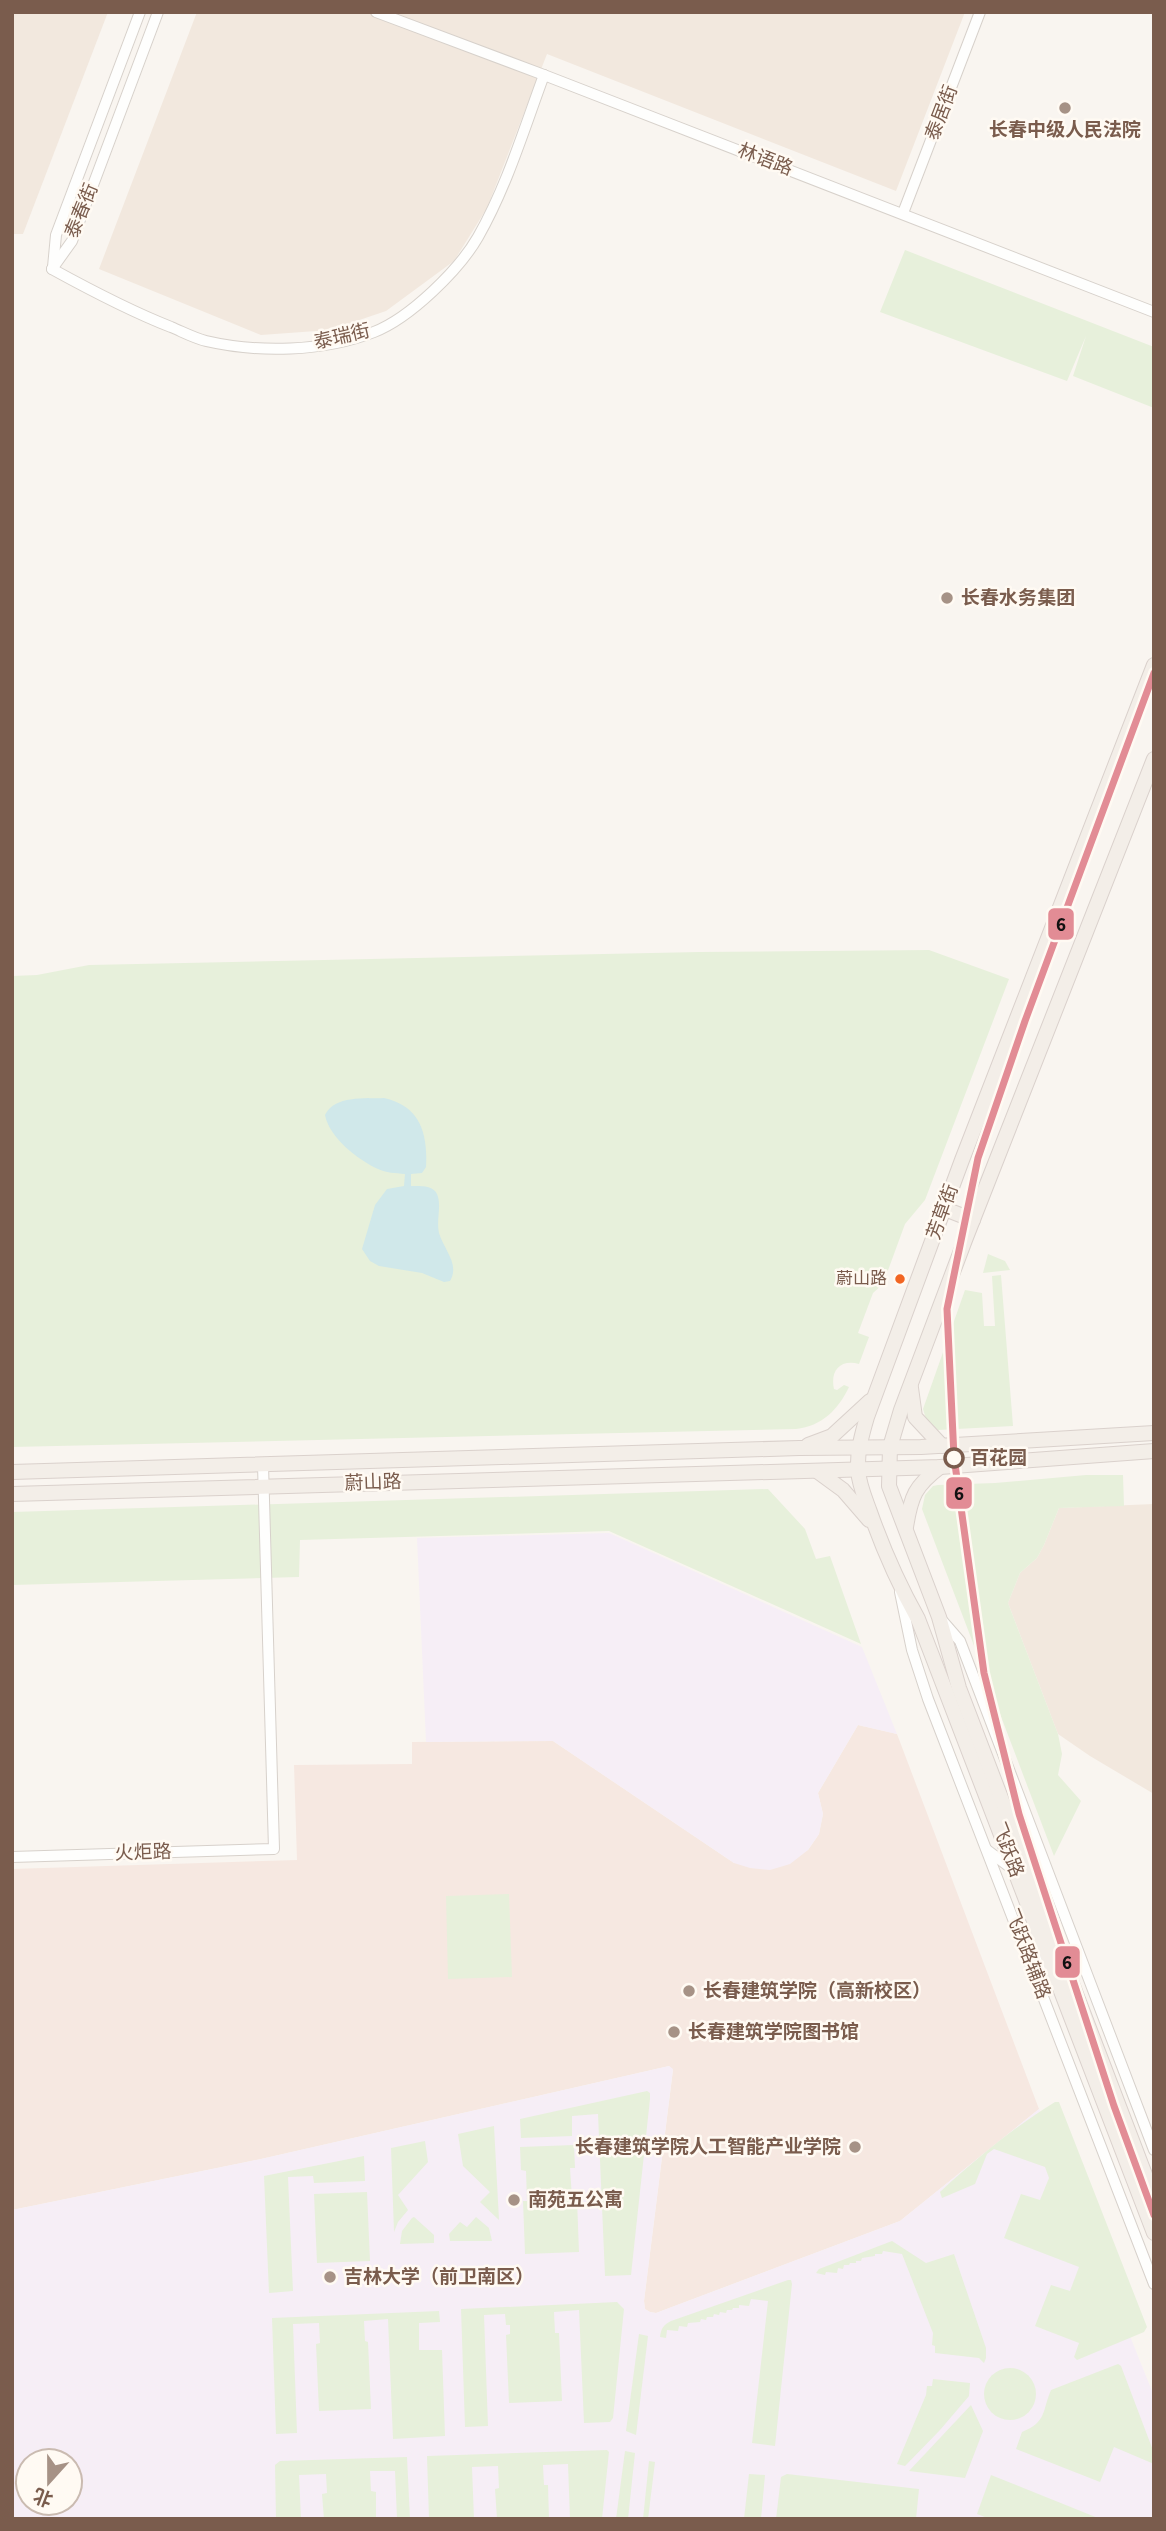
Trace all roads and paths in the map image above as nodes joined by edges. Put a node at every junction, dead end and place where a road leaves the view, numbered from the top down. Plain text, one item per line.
1 (140, 12) edge
2 (158, 12) edge
3 (376, 12) edge
4 (980, 12) edge
5 (544, 75) junction
6 (903, 213) junction
7 (52, 269) junction
8 (1154, 312) edge
9 (1154, 665) edge
10 (1154, 759) edge
11 (945, 1209) junction
12 (973, 1220) junction
13 (911, 1383) junction
14 (874, 1397) junction
15 (1154, 1433) edge
16 (942, 1446) junction
17 (890, 1447) junction
18 (799, 1448) junction
19 (859, 1448) junction
20 (1154, 1451) edge
21 (263, 1465) junction
22 (940, 1467) junction
23 (888, 1468) junction
24 (858, 1469) junction
25 (817, 1471) junction
26 (12, 1472) edge
27 (264, 1486) junction
28 (12, 1494) edge
29 (875, 1527) junction
30 (906, 1528) junction
31 (897, 1583) junction
32 (939, 1617) junction
33 (987, 1850) junction
34 (12, 1857) edge
35 (1015, 1871) junction
36 (1042, 1942) junction
37 (1040, 1986) junction
38 (1154, 2150) edge
39 (1154, 2198) edge
40 (1154, 2233) edge
41 (1154, 2284) edge

1 - 7 street, 泰春街
2 - 7 street, 泰春街
3 - 5 street, 林语路
4 - 6 street, 泰居街
5 - 6 street, 林语路
5 - 7 street, 泰瑞街
6 - 8 street, 林语路
9 - 11 main road, 芳草街
10 - 12 main road, 芳草街
11 - 12 main road
11 - 14 main road, 芳草街
12 - 13 main road, 芳草街
13 - 16 main road
13 - 17 main road, 芳草街
14 - 18 main road
14 - 19 main road, 芳草街
15 - 16 main road, 蔚山路
16 - 17 main road, 蔚山路
17 - 19 main road, 蔚山路
17 - 23 main road, 芳草街
18 - 19 main road, 蔚山路
18 - 21 main road, 蔚山路
19 - 24 main road, 芳草街
20 - 22 main road, 蔚山路
21 - 26 main road, 蔚山路
21 - 27 street
22 - 23 main road, 蔚山路
22 - 30 main road
23 - 24 main road, 蔚山路
23 - 30 main road, 飞跃路
24 - 25 main road, 蔚山路
24 - 29 main road, 飞跃路
25 - 27 main road, 蔚山路
25 - 29 main road
27 - 28 main road, 蔚山路
27 - 34 street, 火炬路
29 - 31 main road, 飞跃路
30 - 32 main road, 飞跃路
31 - 33 street, 飞跃路辅路
31 - 35 main road, 飞跃路
32 - 38 street
32 - 39 main road, 飞跃路
33 - 35 street
33 - 37 street, 飞跃路辅路
35 - 36 main road, 飞跃路
36 - 37 street
36 - 40 main road, 飞跃路
37 - 41 street, 飞跃路辅路

